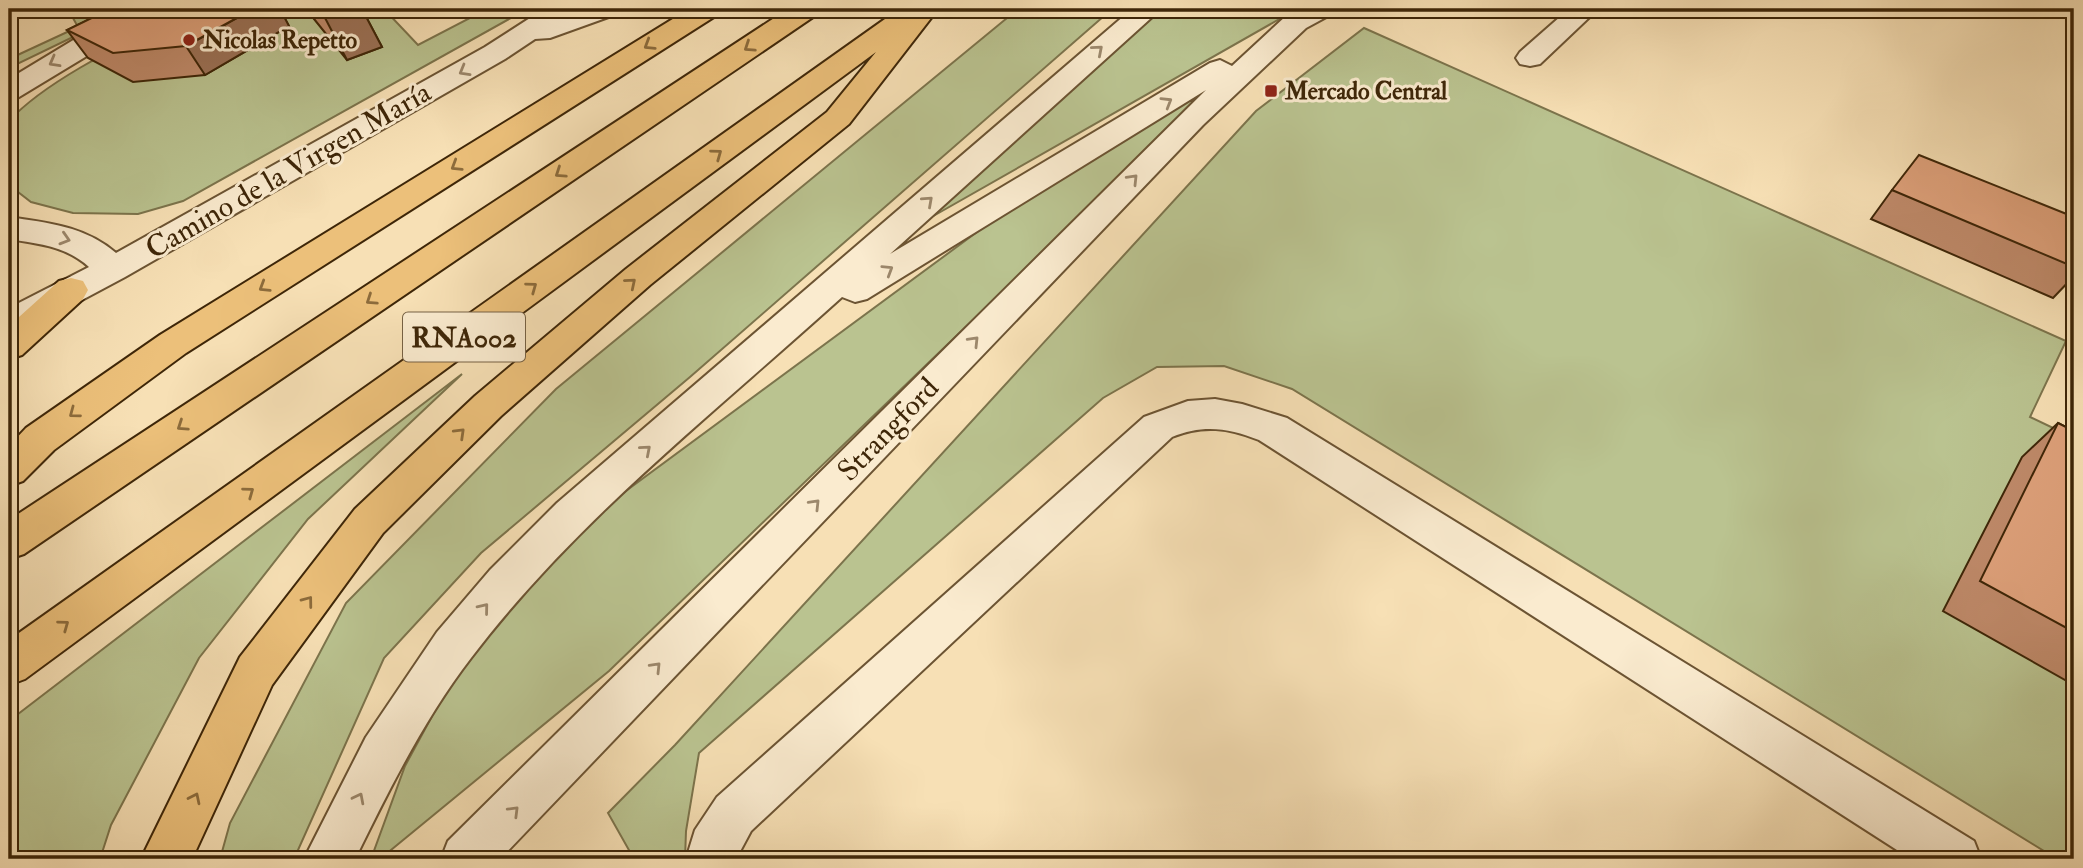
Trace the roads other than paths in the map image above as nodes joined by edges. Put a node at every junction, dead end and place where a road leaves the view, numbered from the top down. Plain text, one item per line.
1 (158, 9) edge
2 (562, 9) edge
3 (604, 9) edge
4 (707, 9) edge
5 (806, 9) edge
6 (918, 9) edge
7 (925, 9) edge
8 (1148, 9) edge
9 (1586, 9) edge
10 (1308, 15) edge
11 (523, 37) junction
12 (1530, 58) dead end
13 (9, 91) edge
14 (9, 228) edge
15 (113, 269) junction
16 (71, 290) junction
17 (9, 324) edge
18 (767, 344) junction
19 (9, 346) edge
20 (9, 470) edge
21 (9, 542) edge
22 (9, 665) edge
23 (166, 859) edge
24 (329, 859) edge
25 (466, 859) edge
26 (711, 859) edge
27 (1956, 859) edge

1 -> 13 street
2 - 11 street, Camino de la Virgen María
3 - 11 street
4 -> 20 highway
5 -> 21 highway, RNA002
22 -> 6 highway, RNA002
23 -> 7 highway
18 -> 8 street
9 - 12 street
18 -> 10 street
25 -> 10 street, Strangford
11 -> 15 street, Camino de la Virgen María
14 -> 15 street
15 - 16 street, Camino de la Virgen María
16 - 17 street, Camino de la Virgen María
16 - 19 highway
24 -> 18 street
26 - 27 street

